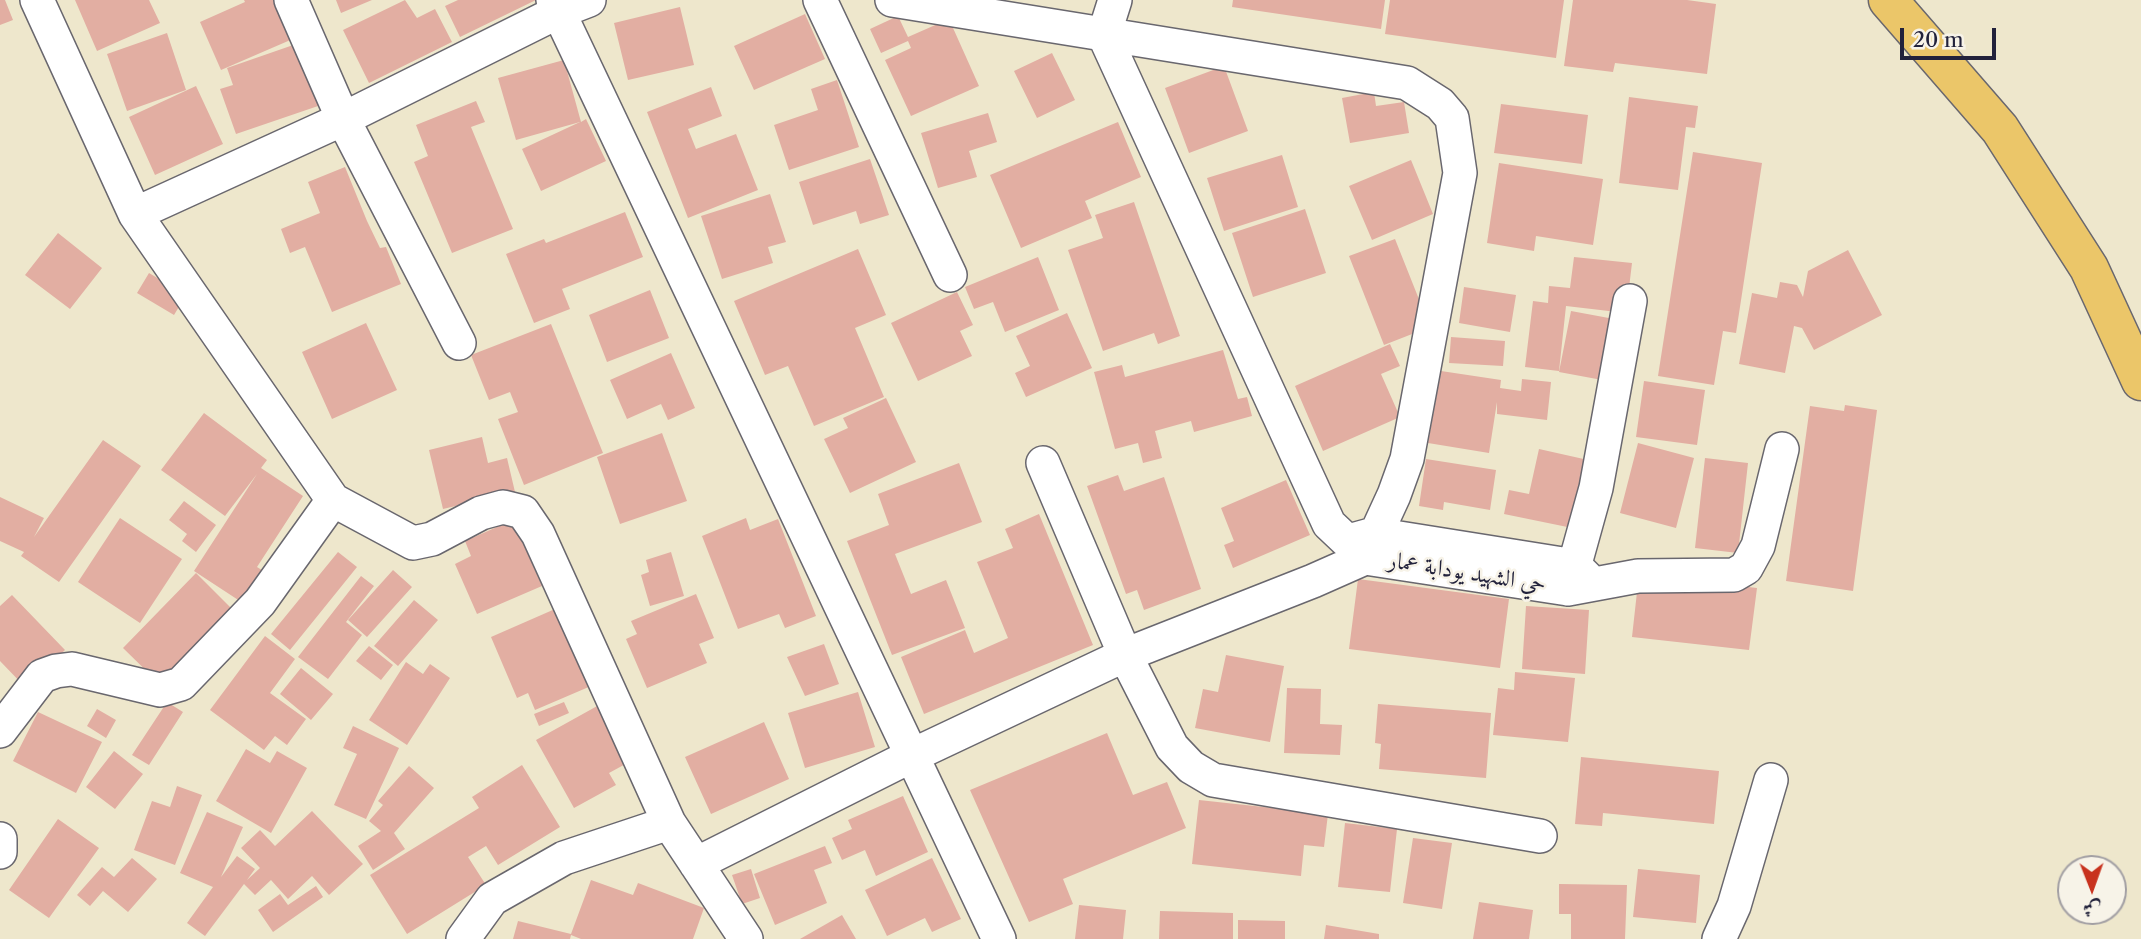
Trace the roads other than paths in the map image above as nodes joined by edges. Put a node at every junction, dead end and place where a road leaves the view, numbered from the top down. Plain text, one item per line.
1 (37, 0) edge
2 (291, 0) edge
3 (589, 0) edge
4 (820, 0) edge
5 (892, 0) edge
6 (1115, 0) edge
7 (1888, 0) edge
8 (555, 6) edge
9 (1104, 35) junction
10 (343, 119) junction
11 (135, 214) junction
12 (950, 275) dead end
13 (1630, 301) dead end
14 (459, 343) dead end
15 (2141, 381) edge
16 (1782, 449) dead end
17 (1043, 463) dead end
18 (333, 500) junction
19 (1361, 545) junction
20 (1579, 579) junction
21 (1125, 655) junction
22 (0, 731) edge
23 (911, 756) junction
24 (1771, 780) dead end
25 (669, 823) junction
26 (1540, 836) dead end
27 (0, 839) edge
28 (0, 852) edge
29 (696, 864) junction
30 (463, 939) edge
31 (746, 939) edge
32 (999, 939) edge
33 (1719, 939) edge

1 - 11 street
2 - 10 street
3 - 8 street
4 - 12 street
5 - 9 street
6 - 9 street
7 - 15 main road
8 - 10 street
8 - 23 street
9 - 19 street
9 - 19 street
10 - 11 street
10 - 14 street
11 - 18 street
13 - 20 street
16 - 20 street, حي الشهيد يودابة عمار
17 - 21 street
18 - 22 street
18 - 25 street
19 - 20 street, حي الشهيد يودابة عمار
19 - 21 street
21 - 23 street
21 - 26 street
23 - 29 street
23 - 32 street
24 - 33 street
25 - 29 street
25 - 30 street
27 - 28 street
29 - 31 street

